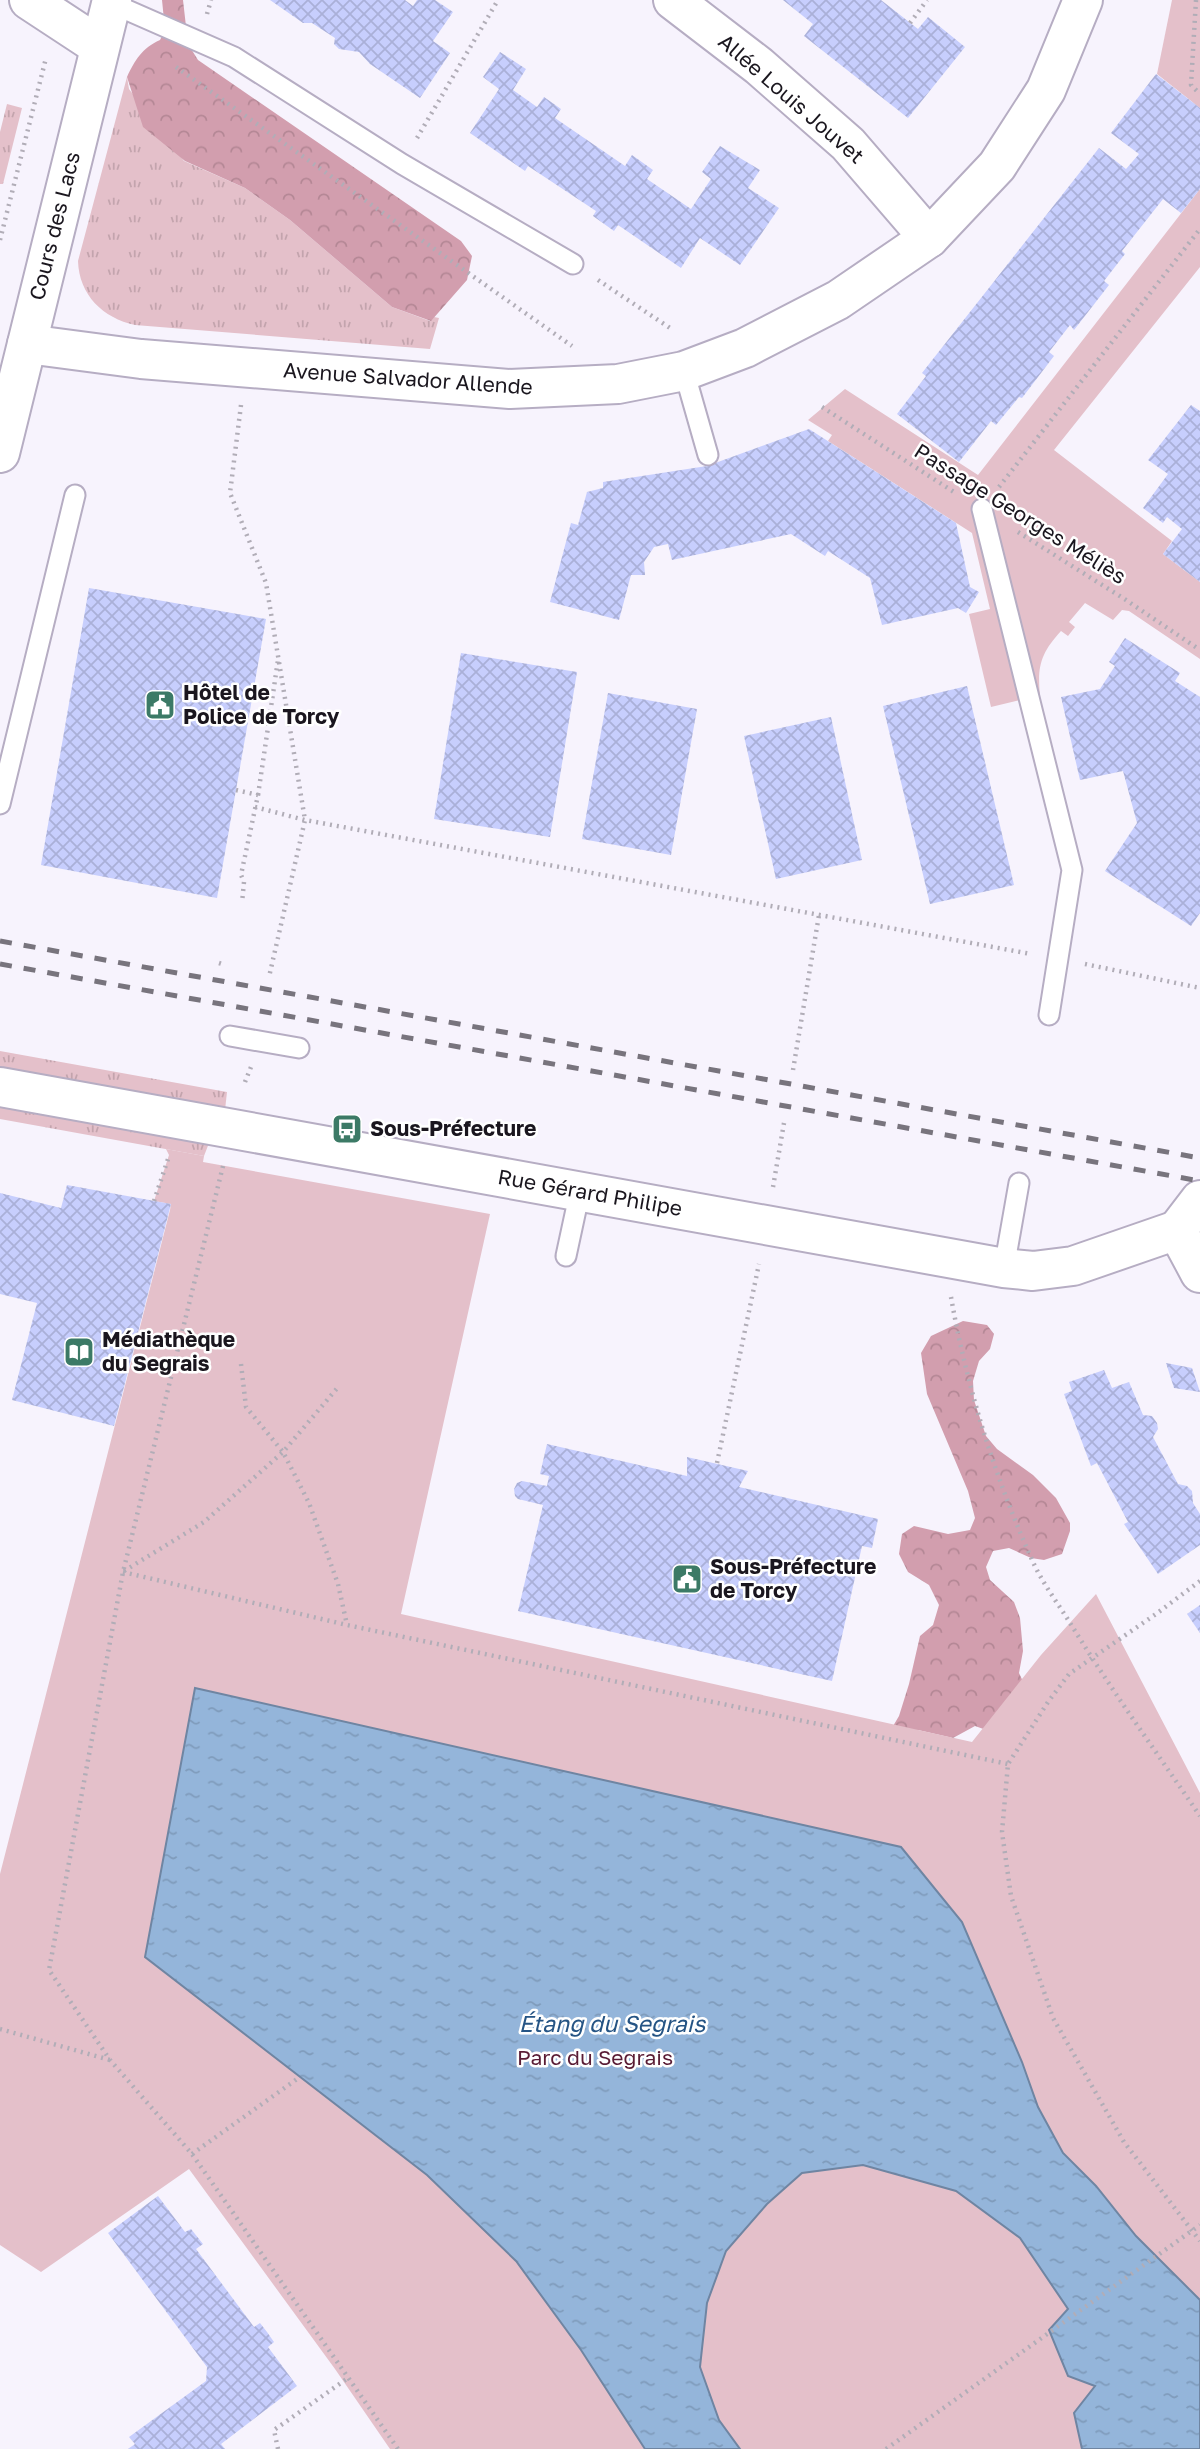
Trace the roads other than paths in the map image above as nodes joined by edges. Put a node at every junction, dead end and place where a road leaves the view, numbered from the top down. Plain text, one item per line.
1 (29, 0) edge
2 (673, 0) edge
3 (1083, 0) edge
4 (111, 1) edge
5 (99, 46) junction
6 (929, 238) junction
7 (573, 264) road end
8 (27, 344) junction
9 (684, 371) junction
10 (0, 453) edge
11 (708, 455) dead end
12 (75, 495) dead end
13 (982, 509) road end
14 (0, 804) edge
15 (1049, 1015) dead end
16 (230, 1036) dead end
17 (299, 1048) dead end
18 (0, 1087) edge
19 (1019, 1184) dead end
20 (580, 1191) junction
21 (1200, 1200) edge
22 (1177, 1230) junction
23 (566, 1256) dead end
24 (1004, 1268) junction
25 (1200, 1273) edge

1 - 5 street
2 - 6 street, Allée Louis Jouvet
3 - 6 street, Avenue Salvador Allende
4 - 5 street, Cours des Lacs
4 - 7 lane
5 - 8 street, Cours des Lacs
6 - 9 street, Avenue Salvador Allende
8 - 9 street, Avenue Salvador Allende
8 - 10 street, Cours des Lacs
9 - 11 lane
12 - 14 lane
13 - 15 lane
16 - 17 lane
18 - 20 street, Rue Gérard Philipe
19 - 24 lane
20 - 23 lane
20 - 24 street, Rue Gérard Philipe
21 - 22 street
22 - 24 street, Rue Gérard Philipe
22 - 25 street

